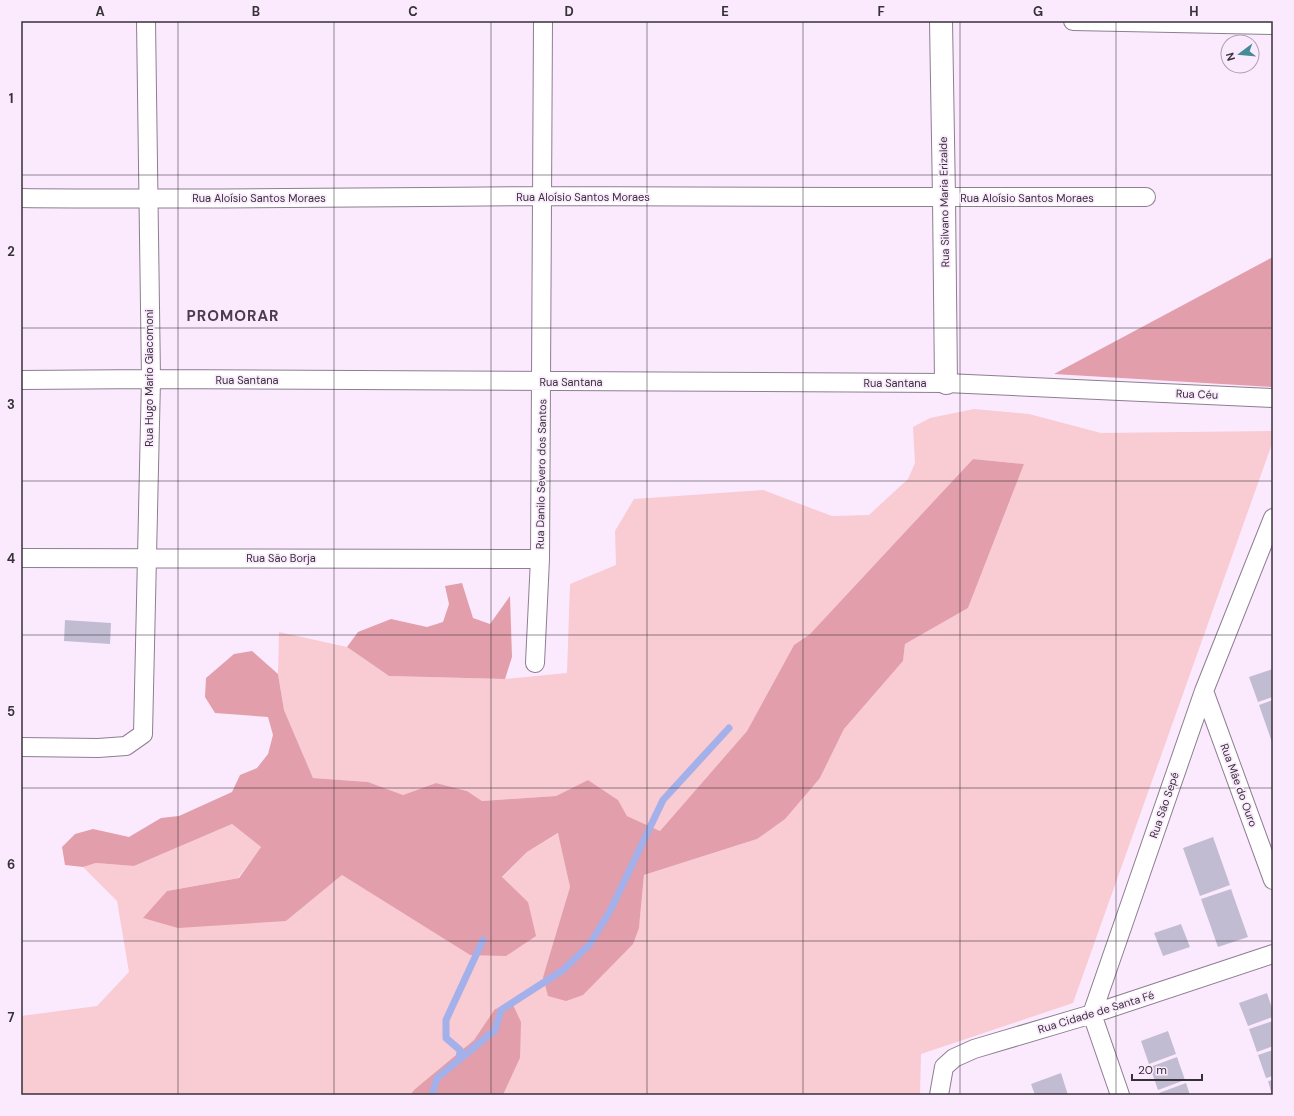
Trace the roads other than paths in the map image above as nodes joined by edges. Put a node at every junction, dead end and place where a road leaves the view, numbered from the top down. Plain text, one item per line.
1 (146, 21) edge
2 (543, 21) edge
3 (941, 21) edge
4 (1073, 21) edge
5 (1273, 25) edge
6 (543, 196) junction
7 (1146, 197) dead end
8 (21, 198) edge
9 (944, 198) junction
10 (147, 199) junction
11 (151, 379) junction
12 (21, 380) edge
13 (542, 381) junction
14 (946, 383) junction
15 (1121, 391) joint
16 (1273, 398) edge
17 (1273, 518) edge
18 (147, 557) junction
19 (21, 558) edge
20 (540, 559) junction
21 (535, 663) dead end
22 (1204, 691) junction
23 (21, 747) edge
24 (1273, 880) edge
25 (1273, 954) edge
26 (1092, 1014) junction
27 (939, 1093) edge
28 (1120, 1095) edge

1 - 10 street, Rua Hugo Mario Giacomoni
2 - 6 street, Rua Danilo Severo dos Santos
3 - 9 street, Rua Silvano Maria Erizalde
4 - 5 street
6 - 9 street, Rua Aloísio Santos Moraes
6 - 10 street, Rua Aloísio Santos Moraes
6 - 13 street, Rua Danilo Severo dos Santos
7 - 9 street, Rua Aloísio Santos Moraes
8 - 10 street, Rua Aloísio Santos Moraes
9 - 14 street, Rua Silvano Maria Erizalde
10 - 11 street, Rua Hugo Mario Giacomoni
11 - 12 street, Rua Santana
11 - 13 street, Rua Santana
11 - 18 street, Rua Hugo Mario Giacomoni
13 - 14 street, Rua Santana
13 - 20 street, Rua Danilo Severo dos Santos
14 - 15 street, Rua Santana
15 - 16 street, Rua Céu
17 - 22 street, Rua São Sepé
18 - 19 street, Rua São Borja
18 - 20 street, Rua São Borja
18 - 23 street, Rua Hugo Mario Giacomoni
20 - 21 street, Rua Danilo Severo dos Santos
22 - 24 street, Rua Mãe do Ouro
22 - 26 street, Rua São Sepé
25 - 26 street, Rua Cidade de Santa Fé
26 - 27 street, Rua Cidade de Santa Fé
26 - 28 street

